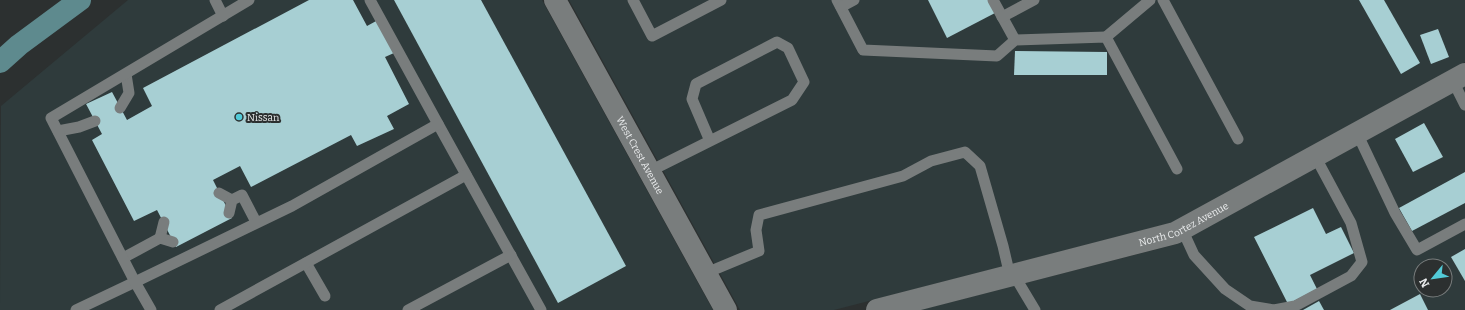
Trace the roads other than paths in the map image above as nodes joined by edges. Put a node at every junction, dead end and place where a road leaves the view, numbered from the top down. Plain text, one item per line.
1 (80, 0) edge
2 (215, 0) edge
3 (249, 0) edge
4 (370, 0) edge
5 (555, 0) edge
6 (633, 0) edge
7 (721, 0) edge
8 (854, 0) edge
9 (993, 0) edge
10 (1034, 0) edge
11 (1150, 0) edge
12 (1163, 0) edge
13 (839, 4) edge
14 (223, 16) junction
15 (1002, 17) junction
16 (1106, 37) junction
17 (1015, 40) junction
18 (0, 62) edge
19 (126, 74) junction
20 (1459, 78) edge
21 (1465, 105) edge
22 (120, 108) dead end
23 (95, 121) dead end
24 (438, 124) junction
25 (58, 131) junction
26 (1357, 133) junction
27 (1238, 139) dead end
28 (710, 141) junction
29 (1315, 156) junction
30 (1177, 169) dead end
31 (650, 171) junction
32 (466, 174) junction
33 (219, 193) dead end
34 (164, 222) dead end
35 (256, 222) junction
36 (1465, 224) edge
37 (1182, 229) junction
38 (511, 255) junction
39 (123, 258) junction
40 (306, 262) junction
41 (706, 273) junction
42 (1012, 275) junction
43 (135, 282) junction
44 (325, 296) dead end
45 (76, 310) edge
46 (151, 310) edge
47 (220, 310) edge
48 (408, 310) edge
49 (541, 310) edge
50 (726, 310) edge
51 (877, 310) edge
52 (1035, 310) edge

1 - 18 main road
2 - 14 lane
3 - 14 lane
4 - 24 lane
5 - 31 street, West Crest Avenue
6 - 7 lane
8 - 13 lane
9 - 15 lane
10 - 15 lane
11 - 16 lane
12 - 27 lane
13 - 17 lane
14 - 19 lane
15 - 17 lane
16 - 17 lane
16 - 30 lane
19 - 22 lane
19 - 25 lane
20 - 21 lane
20 - 26 street, North Cortez Avenue
23 - 25 lane
24 - 32 lane
24 - 35 lane
25 - 39 lane
26 - 29 street, North Cortez Avenue
26 - 36 lane
28 - 28 lane
28 - 31 lane
29 - 37 street, North Cortez Avenue
29 - 37 lane
31 - 41 street, West Crest Avenue
32 - 38 lane
32 - 40 lane
33 - 35 lane
34 - 39 lane
35 - 43 lane
37 - 42 street, North Cortez Avenue
38 - 48 lane
38 - 49 lane
39 - 43 lane
40 - 44 lane
40 - 47 lane
41 - 42 lane
41 - 50 street, West Crest Avenue
42 - 51 street, North Cortez Avenue
42 - 52 lane
43 - 45 lane
43 - 46 lane

